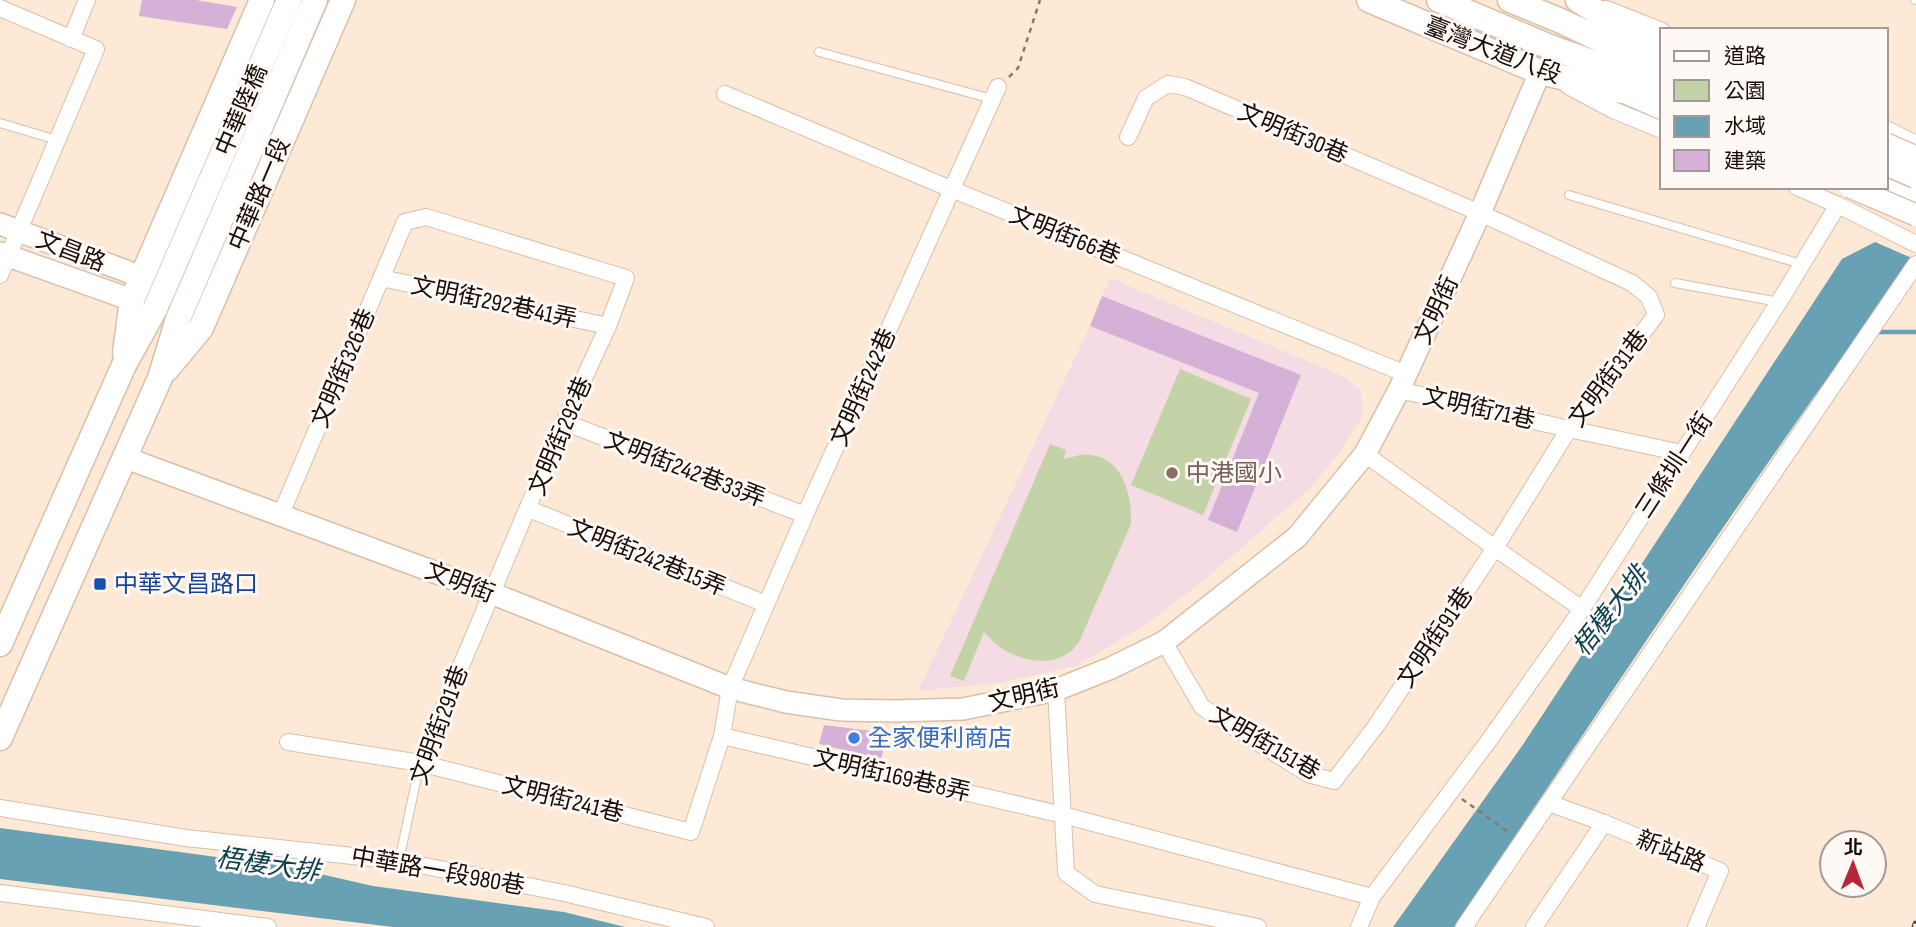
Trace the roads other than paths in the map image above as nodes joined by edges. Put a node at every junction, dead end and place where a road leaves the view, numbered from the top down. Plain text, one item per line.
1 (87, 0) edge
2 (262, 0) edge
3 (289, 0) edge
4 (315, 0) edge
5 (343, 0) edge
6 (1369, 0) edge
7 (1439, 0) edge
8 (1510, 0) edge
9 (0, 8) edge
10 (1572, 8) edge
11 (71, 38) junction
12 (1550, 47) junction
13 (819, 52) dead end
14 (1642, 57) edge
15 (1660, 68) edge
16 (1540, 72) junction
17 (1660, 86) edge
18 (995, 93) joint
19 (725, 94) dead end
20 (1660, 103) edge
21 (0, 122) edge
22 (1660, 129) edge
23 (1889, 135) edge
24 (1128, 137) dead end
25 (57, 140) junction
26 (1916, 146) edge
27 (1888, 164) edge
28 (1916, 176) edge
29 (1888, 184) edge
30 (951, 189) junction
31 (1807, 189) edge
32 (1569, 195) dead end
33 (1844, 196) edge
34 (1916, 196) edge
35 (1480, 213) junction
36 (1916, 215) edge
37 (194, 220) joint
38 (9, 227) edge
39 (217, 230) joint
40 (1916, 244) edge
41 (3, 261) edge
42 (1801, 264) junction
43 (1916, 264) edge
44 (142, 277) junction
45 (381, 278) junction
46 (626, 278) joint
47 (1675, 283) dead end
48 (132, 300) junction
49 (1779, 302) junction
50 (608, 326) junction
51 (124, 365) junction
52 (160, 378) junction
53 (1402, 382) junction
54 (564, 422) junction
55 (1569, 429) junction
56 (1682, 453) junction
57 (1365, 454) junction
58 (126, 458) junction
59 (529, 509) junction
60 (281, 514) junction
61 (805, 515) junction
62 (1495, 548) junction
63 (491, 593) junction
64 (766, 604) junction
65 (1582, 609) junction
66 (1164, 642) junction
67 (0, 644) edge
68 (730, 688) junction
69 (1056, 690) junction
70 (1376, 726) joint
71 (722, 736) junction
72 (0, 738) edge
73 (288, 741) dead end
74 (420, 763) junction
75 (1549, 803) junction
76 (0, 808) edge
77 (1063, 815) junction
78 (1604, 823) junction
79 (399, 861) junction
80 (0, 893) edge
81 (1372, 897) junction
82 (268, 927) edge
83 (706, 927) edge
84 (1258, 927) edge
85 (1359, 927) edge
86 (1464, 927) edge
87 (1534, 927) edge
88 (1696, 927) edge

1 - 11 street
2 - 44 main road, 中華路一段
3 - 37 main road, 中華陸橋
4 - 39 main road, 中華陸橋
5 - 52 main road, 中華路一段
6 - 16 main road, 臺灣大道八段
7 - 12 main road, 臺灣大道八段
8 - 10 main road, 臺灣大道八段
9 - 11 street
10 - 12 street, 文明街
10 - 14 main road, 臺灣大道八段
10 - 14 street
11 - 25 street
12 - 14 main road, 臺灣大道八段
12 - 16 street, 文明街
13 - 18 lane
14 - 15 main road
14 - 16 main road, 臺灣大道八段
14 - 17 main road
14 - 20 street
16 - 22 street
16 - 35 street, 文明街
18 - 30 street, 文明街242巷
19 - 30 street, 文明街66巷
21 - 25 lane
23 - 26 street, bridge
24 - 35 street, 文明街30巷
25 - 38 street
27 - 28 main road, bridge
29 - 34 main road
30 - 53 street, 文明街66巷
30 - 61 street, 文明街242巷
31 - 33 street
32 - 42 lane
33 - 36 street, bridge
33 - 40 street
33 - 42 street, 三條圳一街
35 - 53 street, 文明街
35 - 55 street, 文明街31巷
37 - 51 main road, 中華路一段
38 - 41 street
38 - 44 street, 文昌路
39 - 52 main road, 中華路一段
41 - 48 street, 文昌路
42 - 49 street, 三條圳一街
43 - 75 street
44 - 48 main road, 中華路一段
45 - 46 street, 文明街326巷
45 - 50 street, 文明街292巷41弄
45 - 60 street, 文明街326巷
46 - 50 street, 文明街292巷
47 - 49 lane
48 - 51 main road, 中華路一段
49 - 56 street, 三條圳一街
50 - 54 street, 文明街292巷
51 - 67 main road, 中華路一段
52 - 58 main road, 中華路一段
53 - 55 street, 文明街71巷
53 - 57 street, 文明街
54 - 59 street, 文明街292巷
54 - 61 street, 文明街242巷33弄
55 - 56 street, 文明街71巷
55 - 62 street, 文明街31巷
56 - 65 street, 三條圳一街
57 - 62 street
57 - 66 street, 文明街
58 - 60 street, 文明街
58 - 72 main road, 中華路一段
59 - 63 street, 文明街292巷
59 - 64 street, 文明街242巷15弄
60 - 63 street, 文明街
61 - 64 street, 文明街242巷
62 - 65 street
62 - 70 street, 文明街91巷
63 - 68 street, 文明街
63 - 74 street, 文明街291巷
64 - 68 street, 文明街242巷
65 - 81 street, 三條圳一街
66 - 69 street, 文明街
66 - 70 street, 文明街151巷
68 - 69 street, 文明街
68 - 71 street, 文明街241巷
69 - 77 street
71 - 74 street, 文明街241巷
71 - 77 street, 文明街169巷8弄
73 - 74 street, 文明街241巷
74 - 79 lane, 文明街291巷
75 - 78 street
75 - 86 street
76 - 79 street, 中華路一段980巷
77 - 81 street, 文明街169巷8弄
77 - 84 street
78 - 87 street
78 - 88 street, 新站路
79 - 83 street, 中華路一段980巷
80 - 82 street
81 - 85 street, 三條圳一街

